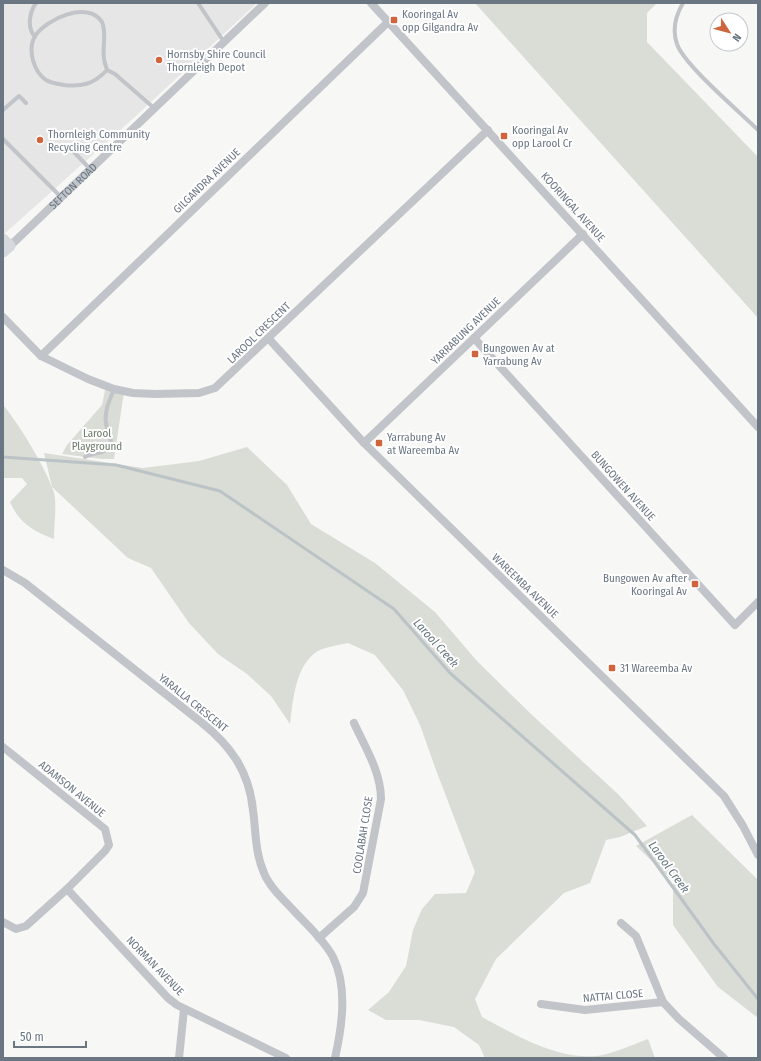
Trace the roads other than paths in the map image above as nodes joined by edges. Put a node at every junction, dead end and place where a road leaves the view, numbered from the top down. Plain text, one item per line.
1 (36, 3) edge
2 (198, 3) edge
3 (265, 3) edge
4 (371, 3) edge
5 (684, 3) edge
6 (388, 22) junction
7 (35, 37) junction
8 (224, 42) junction
9 (107, 70) junction
10 (26, 103) dead end
11 (154, 108) junction
12 (3, 110) edge
13 (488, 130) junction
14 (758, 130) edge
15 (3, 139) edge
16 (73, 152) dead end
17 (91, 170) junction
18 (61, 198) junction
19 (583, 234) junction
20 (5, 246) edge
21 (3, 317) edge
22 (474, 338) junction
23 (269, 339) junction
24 (41, 356) junction
25 (114, 389) junction
26 (758, 427) edge
27 (364, 443) junction
28 (85, 457) dead end
29 (3, 570) edge
30 (758, 602) edge
31 (354, 723) dead end
32 (3, 746) edge
33 (758, 854) edge
34 (67, 889) junction
35 (3, 922) edge
36 (621, 923) dead end
37 (319, 938) junction
38 (663, 1002) junction
39 (541, 1004) dead end
40 (184, 1010) junction
41 (179, 1058) edge
42 (286, 1058) edge
43 (334, 1058) edge
44 (724, 1058) edge

1 - 7 lane
2 - 8 lane
3 - 8 street, SEFTON ROAD
4 - 6 street, KOORINGAL AVENUE
5 - 14 lane
6 - 13 street, KOORINGAL AVENUE
6 - 24 street, GILGANDRA AVENUE
7 - 9 lane
7 - 9 lane
8 - 11 street, SEFTON ROAD
9 - 11 lane
10 - 12 lane
11 - 17 street, SEFTON ROAD
13 - 19 street, KOORINGAL AVENUE
13 - 23 street, LAROOL CRESCENT
15 - 18 lane
16 - 17 lane
17 - 18 street, SEFTON ROAD
18 - 20 street, SEFTON ROAD
19 - 22 street, YARRABUNG AVENUE
19 - 26 street, KOORINGAL AVENUE
21 - 24 street, LAROOL CRESCENT
22 - 27 street, YARRABUNG AVENUE
22 - 30 street, BUNGOWEN AVENUE
23 - 25 street, LAROOL CRESCENT
23 - 27 street, WAREEMBA AVENUE
24 - 25 street, LAROOL CRESCENT
25 - 28 lane
27 - 33 street, WAREEMBA AVENUE
29 - 37 street, YARALLA CRESCENT
31 - 37 street, COOLABAH CLOSE
32 - 34 street, ADAMSON AVENUE
34 - 35 street
34 - 40 street, NORMAN AVENUE
36 - 38 street
37 - 43 street, YARALLA CRESCENT
38 - 39 street, NATTAI CLOSE
38 - 44 street
40 - 41 street
40 - 42 street, NORMAN AVENUE

